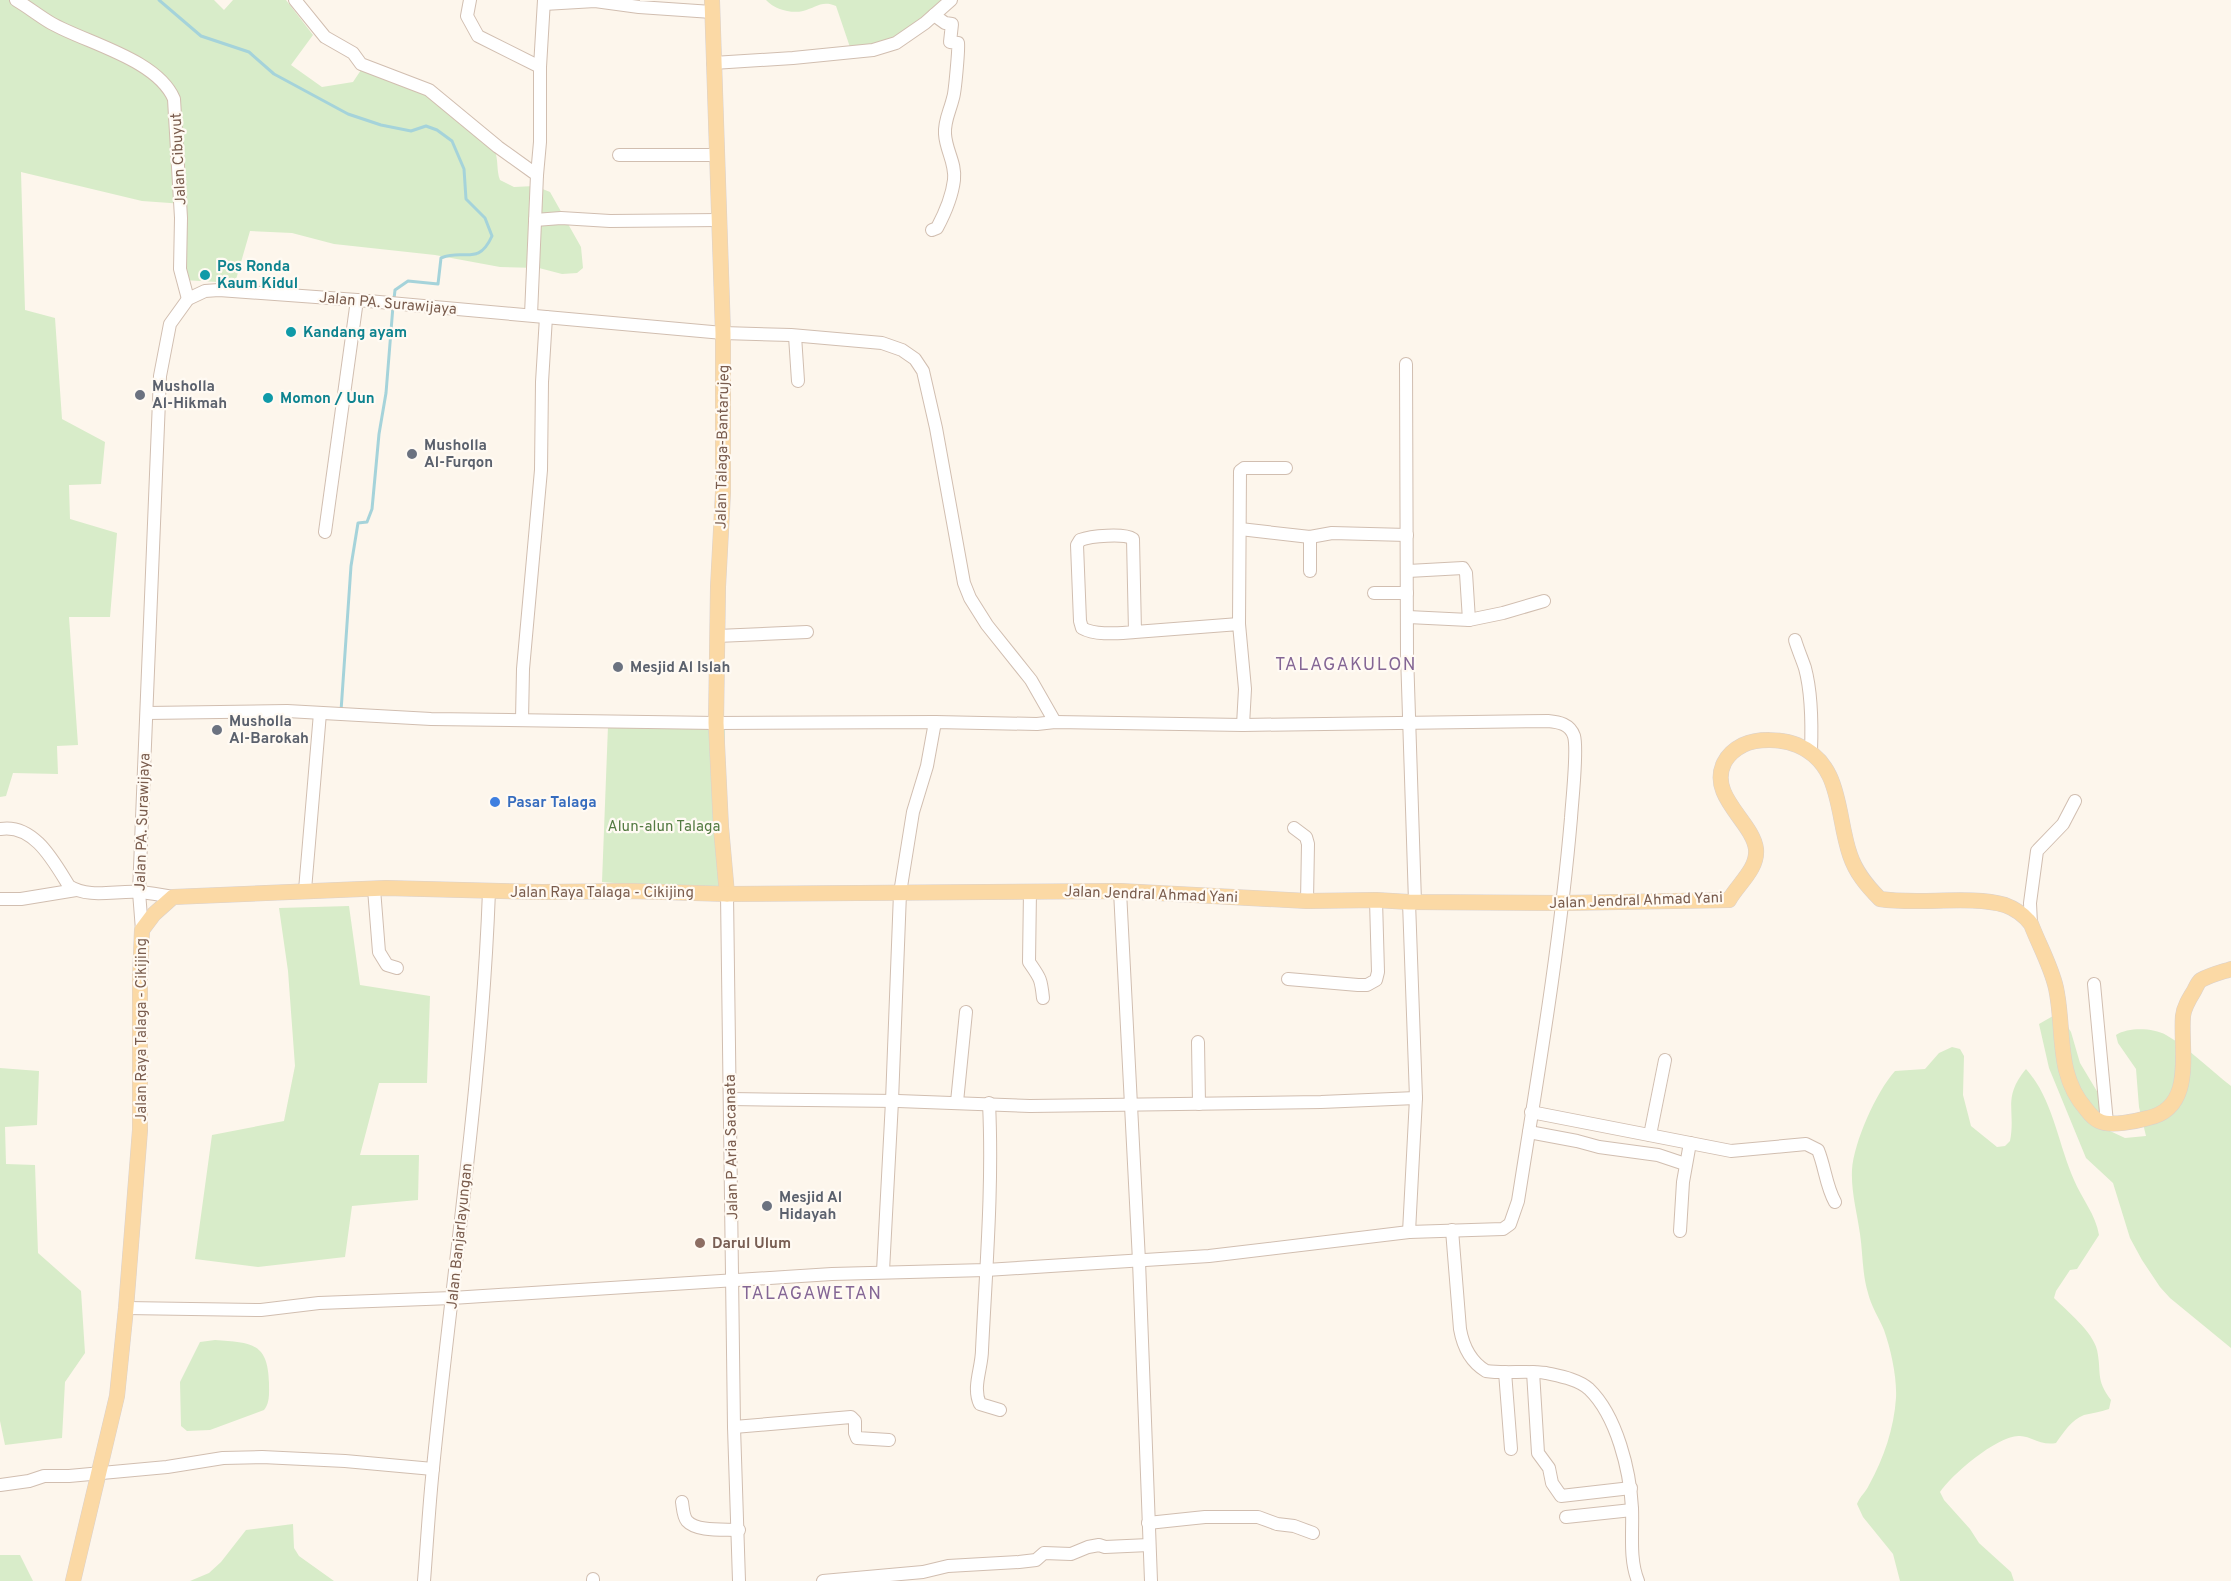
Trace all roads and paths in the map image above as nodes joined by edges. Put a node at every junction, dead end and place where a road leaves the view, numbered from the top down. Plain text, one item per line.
1 (16, 0) edge
2 (295, 0) edge
3 (470, 0) edge
4 (951, 0) edge
5 (544, 2) edge
6 (712, 6) edge
7 (934, 15) junction
8 (713, 63) junction
9 (540, 67) junction
10 (620, 155) dead end
11 (717, 155) junction
12 (537, 176) junction
13 (535, 220) junction
14 (720, 220) junction
15 (932, 230) dead end
16 (188, 299) junction
17 (357, 300) junction
18 (531, 315) junction
19 (546, 316) junction
20 (723, 333) junction
21 (795, 336) junction
22 (1406, 364) dead end
23 (798, 381) dead end
24 (1286, 468) dead end
25 (1240, 529) junction
26 (325, 532) dead end
27 (1407, 535) junction
28 (1310, 537) junction
29 (1310, 571) dead end
30 (1408, 571) junction
31 (1374, 593) dead end
32 (1407, 593) junction
33 (1544, 601) dead end
34 (1408, 617) junction
35 (1469, 620) junction
36 (1239, 624) junction
37 (807, 632) dead end
38 (1135, 632) junction
39 (717, 636) junction
40 (1795, 640) dead end
41 (147, 713) junction
42 (320, 713) junction
43 (522, 720) junction
44 (935, 722) junction
45 (1055, 722) junction
46 (1410, 722) junction
47 (716, 723) junction
48 (1243, 725) junction
49 (1811, 751) junction
50 (2075, 801) dead end
51 (1294, 828) dead end
52 (0, 829) edge
53 (375, 889) junction
54 (76, 890) junction
55 (305, 890) junction
56 (489, 891) junction
57 (1030, 891) junction
58 (1120, 891) junction
59 (138, 892) junction
60 (900, 892) junction
61 (727, 894) junction
62 (173, 897) junction
63 (0, 899) edge
64 (1376, 900) junction
65 (1307, 901) junction
66 (1412, 902) junction
67 (1563, 903) junction
68 (2031, 924) junction
69 (142, 930) junction
70 (397, 968) dead end
71 (2231, 969) edge
72 (1288, 979) dead end
73 (2094, 984) dead end
74 (1043, 998) dead end
75 (966, 1012) dead end
76 (1198, 1042) dead end
77 (1665, 1060) dead end
78 (1416, 1098) junction
79 (730, 1099) junction
80 (892, 1101) junction
81 (957, 1102) junction
82 (989, 1103) junction
83 (1131, 1104) junction
84 (1199, 1104) junction
85 (1531, 1112) junction
86 (2107, 1123) junction
87 (1529, 1132) junction
88 (1650, 1135) junction
89 (1689, 1143) junction
90 (1685, 1164) junction
91 (1835, 1202) dead end
92 (1452, 1230) junction
93 (1680, 1231) dead end
94 (1409, 1232) junction
95 (1139, 1261) junction
96 (986, 1270) junction
97 (883, 1271) junction
98 (733, 1281) junction
99 (452, 1298) junction
100 (126, 1308) junction
101 (1505, 1372) junction
102 (1533, 1372) junction
103 (1000, 1410) dead end
104 (734, 1427) junction
105 (889, 1440) dead end
106 (1511, 1449) dead end
107 (433, 1469) junction
108 (99, 1472) junction
109 (0, 1485) edge
110 (1631, 1488) junction
111 (682, 1502) dead end
112 (1632, 1510) junction
113 (1566, 1517) dead end
114 (1148, 1523) junction
115 (739, 1530) junction
116 (1313, 1533) dead end
117 (1149, 1545) junction
118 (73, 1581) edge
119 (424, 1581) edge
120 (739, 1581) edge
121 (823, 1581) edge
122 (1151, 1581) edge
123 (1638, 1581) edge

1 - 16 street, Jalan Cibuyut
2 - 12 street
3 - 9 street
4 - 7 street
5 - 6 street
5 - 9 street
6 - 8 main road, Jalan Talaga-Bantarujeg
7 - 8 street
7 - 15 street
8 - 11 main road, Jalan Talaga-Bantarujeg
9 - 12 street
10 - 11 street
11 - 14 main road, Jalan Talaga-Bantarujeg
12 - 13 street
13 - 14 street
13 - 18 street
14 - 20 main road, Jalan Talaga-Bantarujeg
16 - 17 street, Jalan PA. Surawijaya
16 - 41 street, Jalan PA. Surawijaya
17 - 18 street, Jalan PA. Surawijaya
17 - 26 street
18 - 19 street, Jalan PA. Surawijaya
19 - 20 street, Jalan PA. Surawijaya
19 - 43 street
20 - 21 street, Jalan PA. Surawijaya
20 - 39 main road, Jalan Talaga-Bantarujeg
21 - 23 street
21 - 45 street, Jalan PA. Surawijaya
22 - 27 street
24 - 25 street
25 - 28 street
25 - 36 street
27 - 28 street
27 - 30 street
28 - 29 street
30 - 32 street
30 - 35 street
31 - 32 street
32 - 34 street
33 - 35 street
34 - 35 street
34 - 46 street
36 - 38 street
36 - 48 street
37 - 39 street
38 - 38 street
39 - 47 main road, Jalan Talaga-Bantarujeg
40 - 49 street
41 - 42 street
41 - 59 street, Jalan PA. Surawijaya
42 - 43 street
42 - 55 street
43 - 47 street
44 - 45 street
44 - 47 street
44 - 60 street
45 - 48 street
46 - 48 street
46 - 66 street
46 - 67 street
47 - 61 main road, Jalan Talaga-Bantarujeg
49 - 67 main road, Jalan Jendral Ahmad Yani
49 - 68 main road
50 - 68 street
51 - 65 street
52 - 54 street
53 - 55 main road, Jalan Raya Talaga - Cikijing
53 - 56 main road, Jalan Raya Talaga - Cikijing
53 - 70 street
54 - 59 street
54 - 63 street
55 - 62 main road, Jalan Raya Talaga - Cikijing
56 - 61 main road, Jalan Raya Talaga - Cikijing
56 - 99 street, Jalan Banjarlayungan
57 - 58 main road, Jalan Jendral Ahmad Yani
57 - 60 main road, Jalan Jendral Ahmad Yani
57 - 74 street
58 - 65 main road, Jalan Jendral Ahmad Yani
58 - 83 street
59 - 62 street
59 - 69 street, Jalan PA. Surawijaya
60 - 61 main road, Jalan Jendral Ahmad Yani
60 - 80 street
61 - 79 street, Jalan P Aria Sacanata
62 - 69 main road, Jalan Raya Talaga - Cikijing
64 - 65 main road, Jalan Jendral Ahmad Yani
64 - 66 main road, Jalan Jendral Ahmad Yani
64 - 72 street
66 - 67 main road, Jalan Jendral Ahmad Yani
66 - 78 street
67 - 85 street
68 - 86 main road
69 - 100 main road, Jalan Raya Talaga - Cikijing
71 - 86 main road
73 - 86 street
75 - 81 street
76 - 84 street
77 - 88 street
78 - 84 street
78 - 94 street
79 - 80 street
79 - 98 street, Jalan P Aria Sacanata
80 - 81 street
80 - 97 street
81 - 82 street
82 - 83 street
82 - 96 street
83 - 84 street
83 - 95 street
85 - 87 street
85 - 88 street
87 - 90 street
87 - 92 street
88 - 89 street
89 - 90 street
89 - 91 street
90 - 93 street
92 - 94 street
92 - 101 street
94 - 95 street
95 - 96 street
95 - 114 street
96 - 97 street
96 - 103 street
97 - 98 street
98 - 99 street
98 - 104 street, Jalan P Aria Sacanata
99 - 100 street
99 - 107 street, Jalan Banjarlayungan
100 - 108 main road, Jalan Raya Talaga - Cikijing
101 - 102 street
101 - 106 street
102 - 110 street
102 - 110 street
104 - 105 street
104 - 115 street, Jalan P Aria Sacanata
107 - 108 street
107 - 119 street, Jalan Banjarlayungan
108 - 109 street
108 - 118 main road, Jalan Raya Talaga - Cikijing
110 - 112 street
111 - 115 street
112 - 113 street
112 - 123 street
114 - 116 street
114 - 117 street
115 - 120 street, Jalan P Aria Sacanata
117 - 121 street
117 - 122 street

